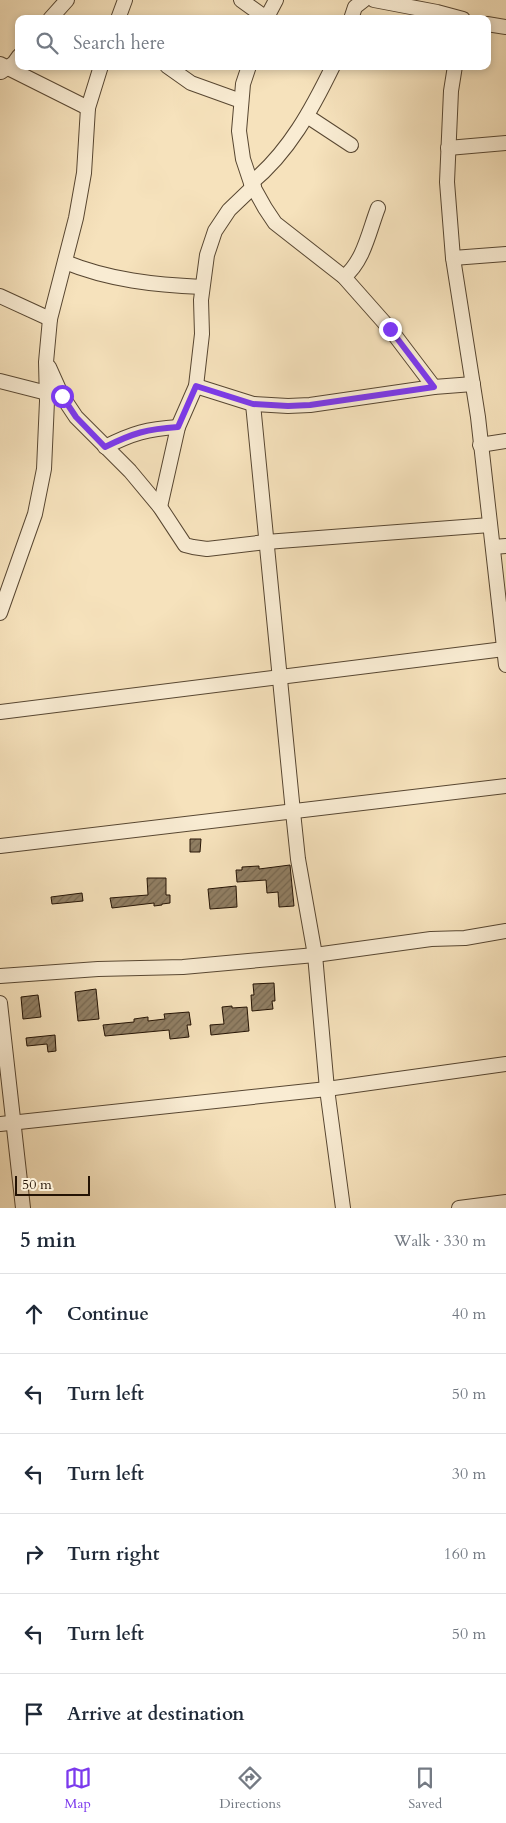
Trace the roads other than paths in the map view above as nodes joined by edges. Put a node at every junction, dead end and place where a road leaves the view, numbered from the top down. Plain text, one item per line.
1 (67, 0) edge
2 (124, 0) edge
3 (241, 0) edge
4 (276, 0) edge
5 (374, 0) edge
6 (360, 1) edge
7 (439, 6) edge
8 (54, 15) edge
9 (119, 15) edge
10 (262, 15) edge
11 (268, 15) edge
12 (352, 15) edge
13 (456, 15) edge
14 (491, 25) edge
15 (506, 28) edge
16 (15, 62) edge
17 (2, 68) edge
18 (100, 70) edge
19 (172, 70) edge
20 (248, 70) edge
21 (331, 70) edge
22 (455, 70) edge
23 (240, 101) junction
24 (88, 108) junction
25 (307, 116) junction
26 (506, 143) edge
27 (351, 145) dead end
28 (448, 148) junction
29 (252, 184) junction
30 (378, 208) dead end
31 (506, 254) edge
32 (453, 258) junction
33 (65, 262) junction
34 (344, 277) junction
35 (202, 287) junction
36 (0, 296) edge
37 (50, 319) junction
38 (46, 362) junction
39 (0, 381) edge
40 (473, 384) junction
41 (196, 386) junction
42 (434, 387) junction
43 (47, 396) junction
44 (62, 396) junction
45 (253, 404) junction
46 (178, 427) junction
47 (506, 441) edge
48 (480, 445) junction
49 (105, 447) junction
50 (160, 507) junction
51 (490, 525) junction
52 (266, 542) junction
53 (499, 546) edge
54 (0, 613) edge
55 (504, 650) junction
56 (506, 665) edge
57 (280, 678) junction
58 (0, 712) edge
59 (506, 786) edge
60 (293, 812) junction
61 (0, 846) edge
62 (506, 932) edge
63 (315, 955) junction
64 (0, 976) edge
65 (0, 1002) edge
66 (506, 1064) edge
67 (327, 1089) junction
68 (7, 1123) edge
69 (506, 1202) edge
70 (23, 1208) edge
71 (343, 1208) edge
72 (459, 1208) edge

1 - 8 street
2 - 9 street
3 - 10 street
4 - 11 street
5 - 7 street
6 - 12 street
7 - 13 street
14 - 15 street
16 - 17 street
17 - 24 street
18 - 24 street
19 - 23 street
20 - 23 street
21 - 25 street
22 - 28 street
23 - 29 street
24 - 33 street
25 - 27 street
25 - 29 street
26 - 28 street
28 - 32 street
29 - 34 street
29 - 35 street
30 - 34 street
31 - 32 street
32 - 40 street
33 - 35 street
33 - 37 street
34 - 42 street
35 - 41 street
36 - 37 street
37 - 38 street
38 - 43 street
38 - 44 street
39 - 43 street
40 - 42 street
40 - 48 street
41 - 45 street
41 - 46 street
42 - 45 street
43 - 44 street
43 - 54 street
44 - 49 street
45 - 52 street
46 - 49 street
46 - 50 street
47 - 48 street
48 - 51 street
49 - 50 street
50 - 52 street
51 - 52 street
51 - 53 street
52 - 57 street
53 - 55 street
55 - 56 street
55 - 57 street
57 - 58 street
57 - 60 street
59 - 60 street
60 - 61 street
60 - 63 street
62 - 63 street
63 - 64 street
63 - 67 street
65 - 68 street
66 - 67 street
67 - 68 street
67 - 71 street
68 - 70 street
69 - 72 street

